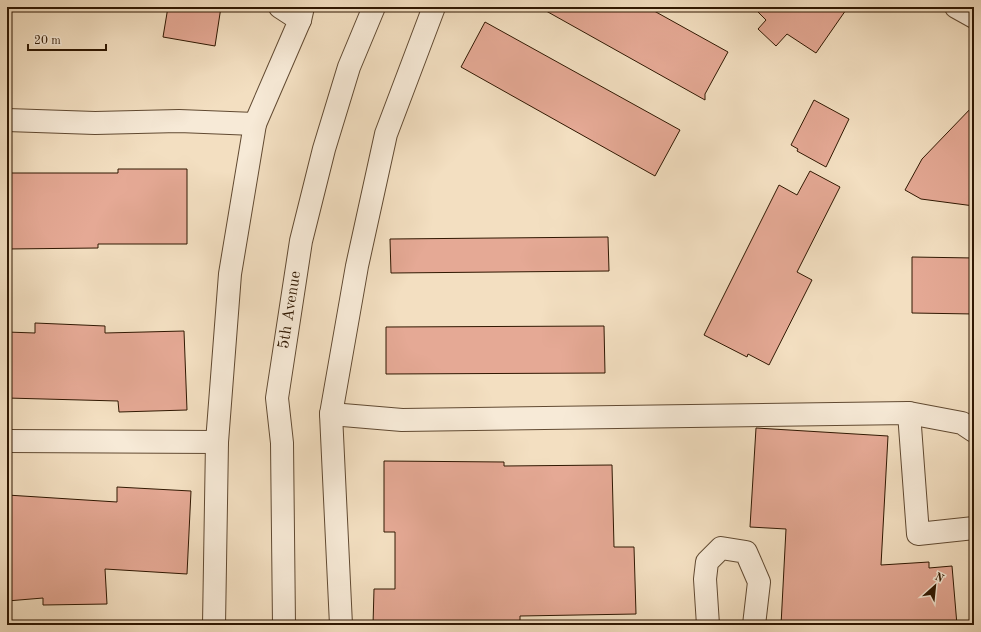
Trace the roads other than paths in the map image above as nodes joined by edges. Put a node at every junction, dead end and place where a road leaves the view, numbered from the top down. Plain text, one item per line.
1 (280, 7) edge
2 (374, 7) edge
3 (434, 7) edge
4 (956, 7) edge
5 (301, 13) edge
6 (974, 17) edge
7 (7, 120) edge
8 (255, 124) junction
9 (910, 413) junction
10 (331, 414) junction
11 (974, 431) edge
12 (7, 441) edge
13 (217, 442) junction
14 (974, 528) edge
15 (214, 625) edge
16 (284, 625) edge
17 (341, 625) edge
18 (708, 625) edge
19 (754, 625) edge

1 - 5 street
2 - 16 street, 5th Avenue
3 - 10 street
4 - 6 street
5 - 8 street
7 - 8 street
8 - 13 street
9 - 10 street
9 - 11 street
9 - 14 street
10 - 17 street
12 - 13 street
13 - 15 street
18 - 19 street

